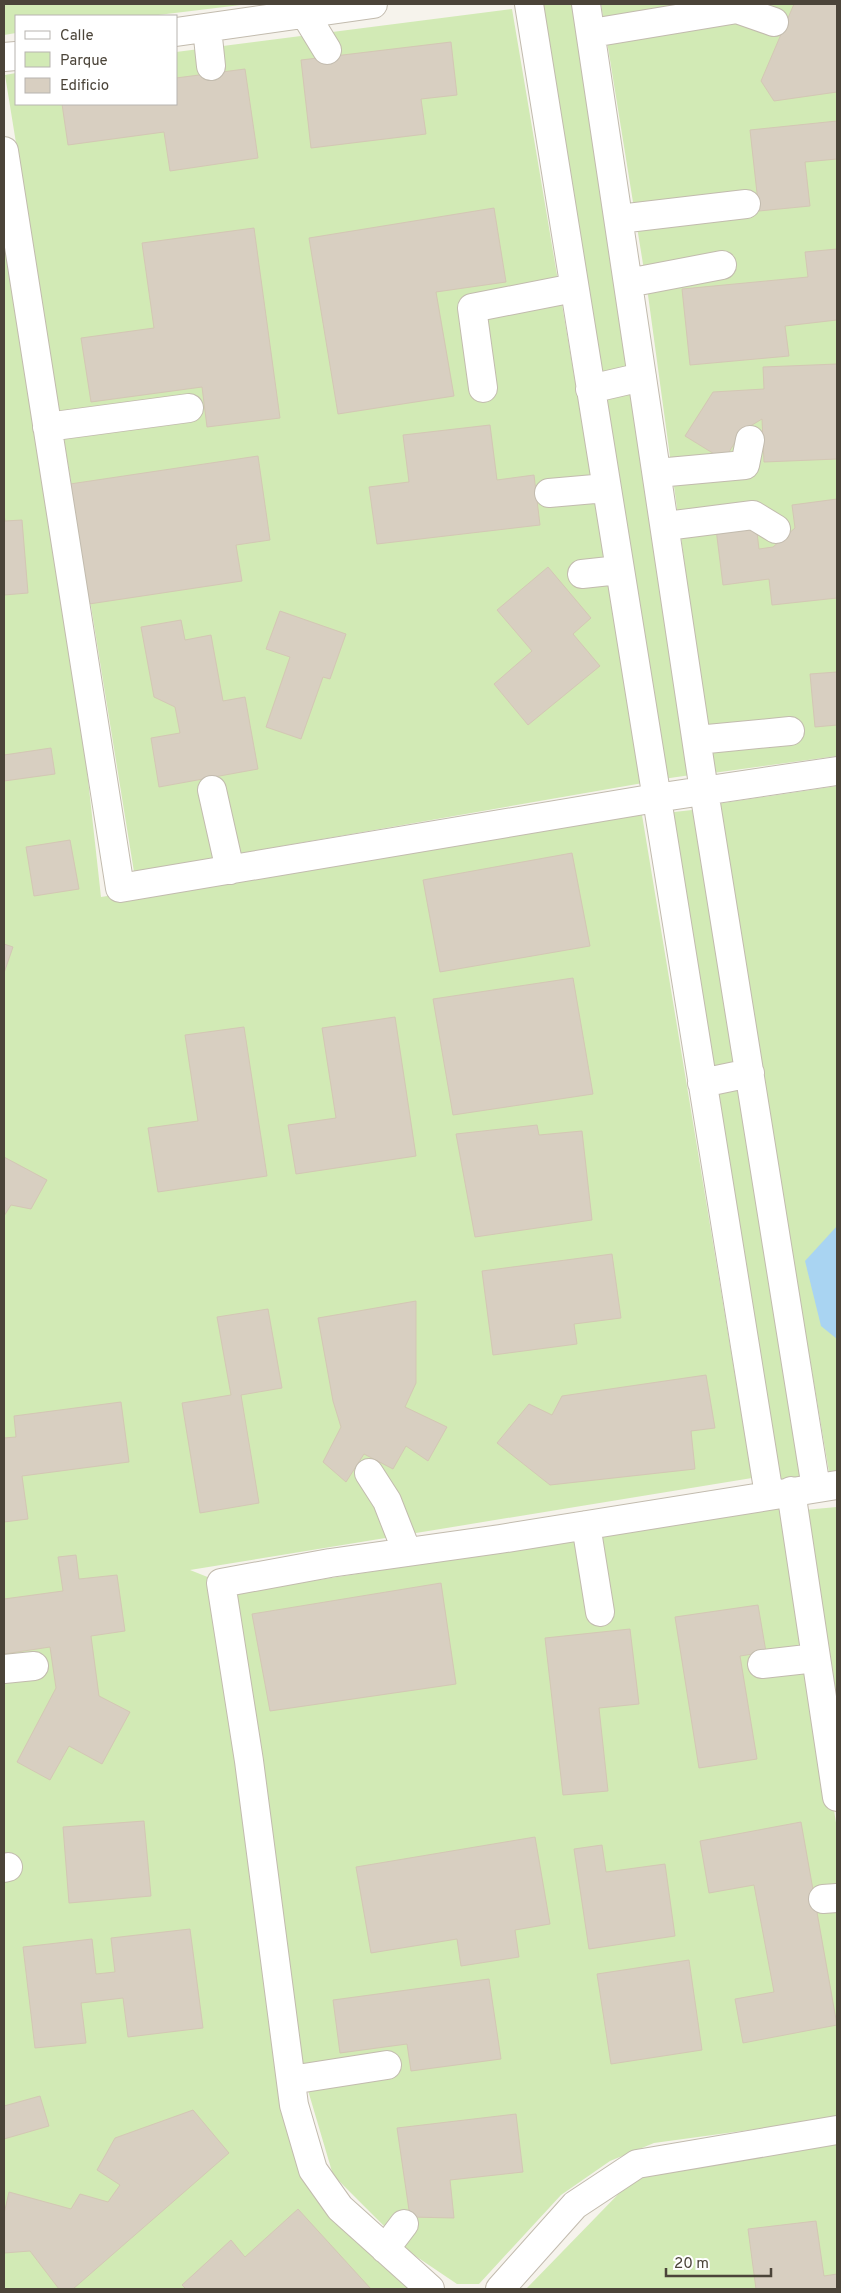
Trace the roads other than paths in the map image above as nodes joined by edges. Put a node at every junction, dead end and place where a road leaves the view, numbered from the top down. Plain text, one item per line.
1 (373, 4) edge
2 (529, 4) edge
3 (586, 4) edge
4 (305, 14) junction
5 (774, 22) dead end
6 (207, 28) junction
7 (178, 32) edge
8 (592, 33) junction
9 (327, 50) dead end
10 (211, 66) dead end
11 (4, 151) edge
12 (746, 204) dead end
13 (619, 219) junction
14 (722, 265) dead end
15 (628, 283) junction
16 (574, 288) junction
17 (642, 377) junction
18 (483, 388) dead end
19 (590, 389) junction
20 (190, 408) dead end
21 (47, 427) junction
22 (750, 440) dead end
23 (657, 473) junction
24 (606, 488) junction
25 (549, 493) dead end
26 (666, 526) junction
27 (776, 530) dead end
28 (619, 570) junction
29 (582, 574) dead end
30 (790, 731) dead end
31 (697, 740) junction
32 (837, 771) edge
33 (212, 790) dead end
34 (704, 791) junction
35 (656, 798) junction
36 (230, 870) junction
37 (750, 1073) junction
38 (702, 1083) junction
39 (369, 1473) dead end
40 (803, 1490) edge
41 (586, 1525) junction
42 (407, 1552) junction
43 (600, 1612) dead end
44 (816, 1658) junction
45 (762, 1664) dead end
46 (34, 1666) dead end
47 (4, 1669) edge
48 (837, 1798) edge
49 (387, 2065) dead end
50 (291, 2080) junction
51 (837, 2130) edge
52 (404, 2224) dead end
53 (385, 2249) junction
54 (430, 2289) edge
55 (500, 2289) edge

1 - 4 street
2 - 16 street
3 - 8 street
4 - 6 street
4 - 9 street
5 - 8 street
6 - 7 street
6 - 10 street
8 - 13 street
11 - 21 street
12 - 13 street
13 - 15 street
14 - 15 street
15 - 17 street
16 - 18 street
16 - 19 street
17 - 19 street
17 - 23 street
19 - 24 street
20 - 21 street
21 - 36 street
22 - 23 street
23 - 26 street
24 - 25 street
24 - 28 street
26 - 27 street
26 - 31 street
28 - 29 street
28 - 35 street
30 - 31 street
31 - 34 street
32 - 34 street
33 - 36 street
34 - 35 street
34 - 37 street
35 - 36 street
35 - 38 street
37 - 38 street
37 - 40 street
38 - 40 street
39 - 42 street
40 - 41 street
40 - 44 street
41 - 42 street
41 - 43 street
42 - 50 street
44 - 45 street
44 - 48 street
46 - 47 street
49 - 50 street
50 - 53 street
51 - 55 street
52 - 53 street
53 - 54 street

